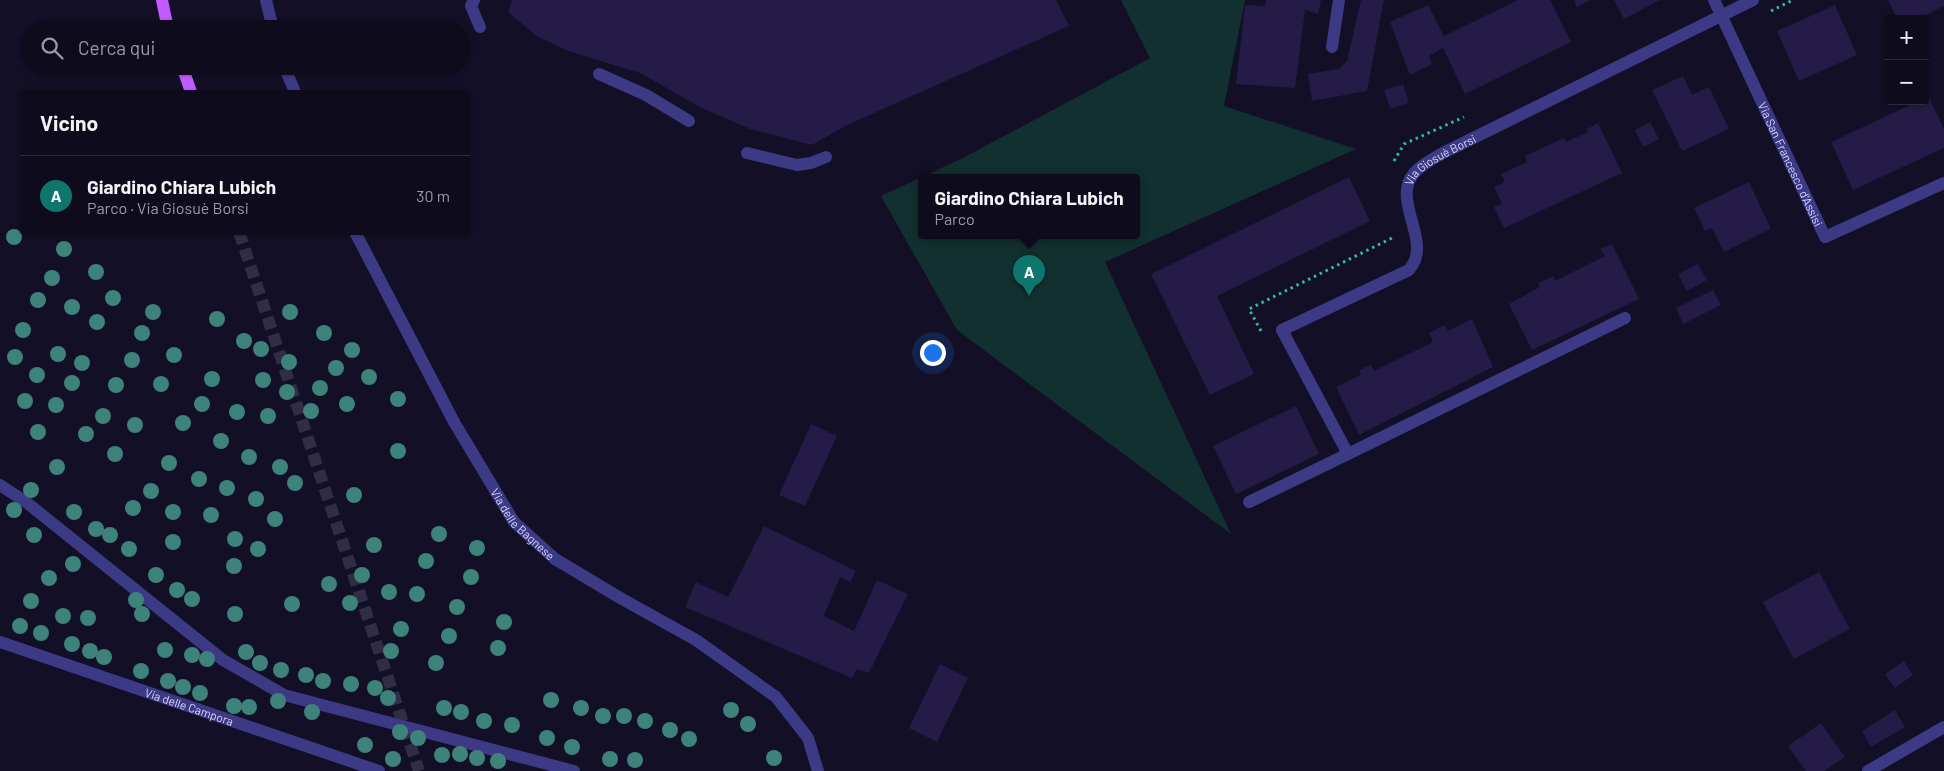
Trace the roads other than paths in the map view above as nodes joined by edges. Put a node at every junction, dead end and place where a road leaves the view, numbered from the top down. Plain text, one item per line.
1 (151, 0) edge
2 (162, 0) edge
3 (266, 0) edge
4 (474, 0) edge
5 (1339, 0) edge
6 (1714, 0) edge
7 (1753, 0) edge
8 (1721, 15) junction
9 (164, 20) edge
10 (166, 20) edge
11 (272, 20) edge
12 (480, 27) dead end
13 (1332, 47) dead end
14 (599, 74) dead end
15 (185, 75) edge
16 (288, 75) edge
17 (190, 90) edge
18 (294, 90) edge
19 (689, 121) dead end
20 (747, 153) dead end
21 (826, 157) dead end
22 (1944, 183) edge
23 (357, 235) edge
24 (1625, 318) dead end
25 (1348, 454) junction
26 (0, 484) edge
27 (1249, 502) dead end
28 (0, 642) edge
29 (1944, 727) edge
30 (379, 771) edge
31 (574, 771) edge
32 (818, 771) edge
33 (1868, 771) edge

1 - 9 main road
2 - 10 main road
3 - 11 street
4 - 12 street
5 - 13 street
6 - 8 street, Via San Francesco d'Assisi
7 - 8 street, Via Giosuè Borsi
8 - 22 street, Via San Francesco d'Assisi
8 - 25 street, Via Giosuè Borsi
14 - 19 street
15 - 17 main road
16 - 18 street
20 - 21 street
23 - 32 street, Via delle Bagnese
24 - 25 street
25 - 27 street
26 - 31 street
28 - 30 street, Via delle Campora
29 - 33 street

